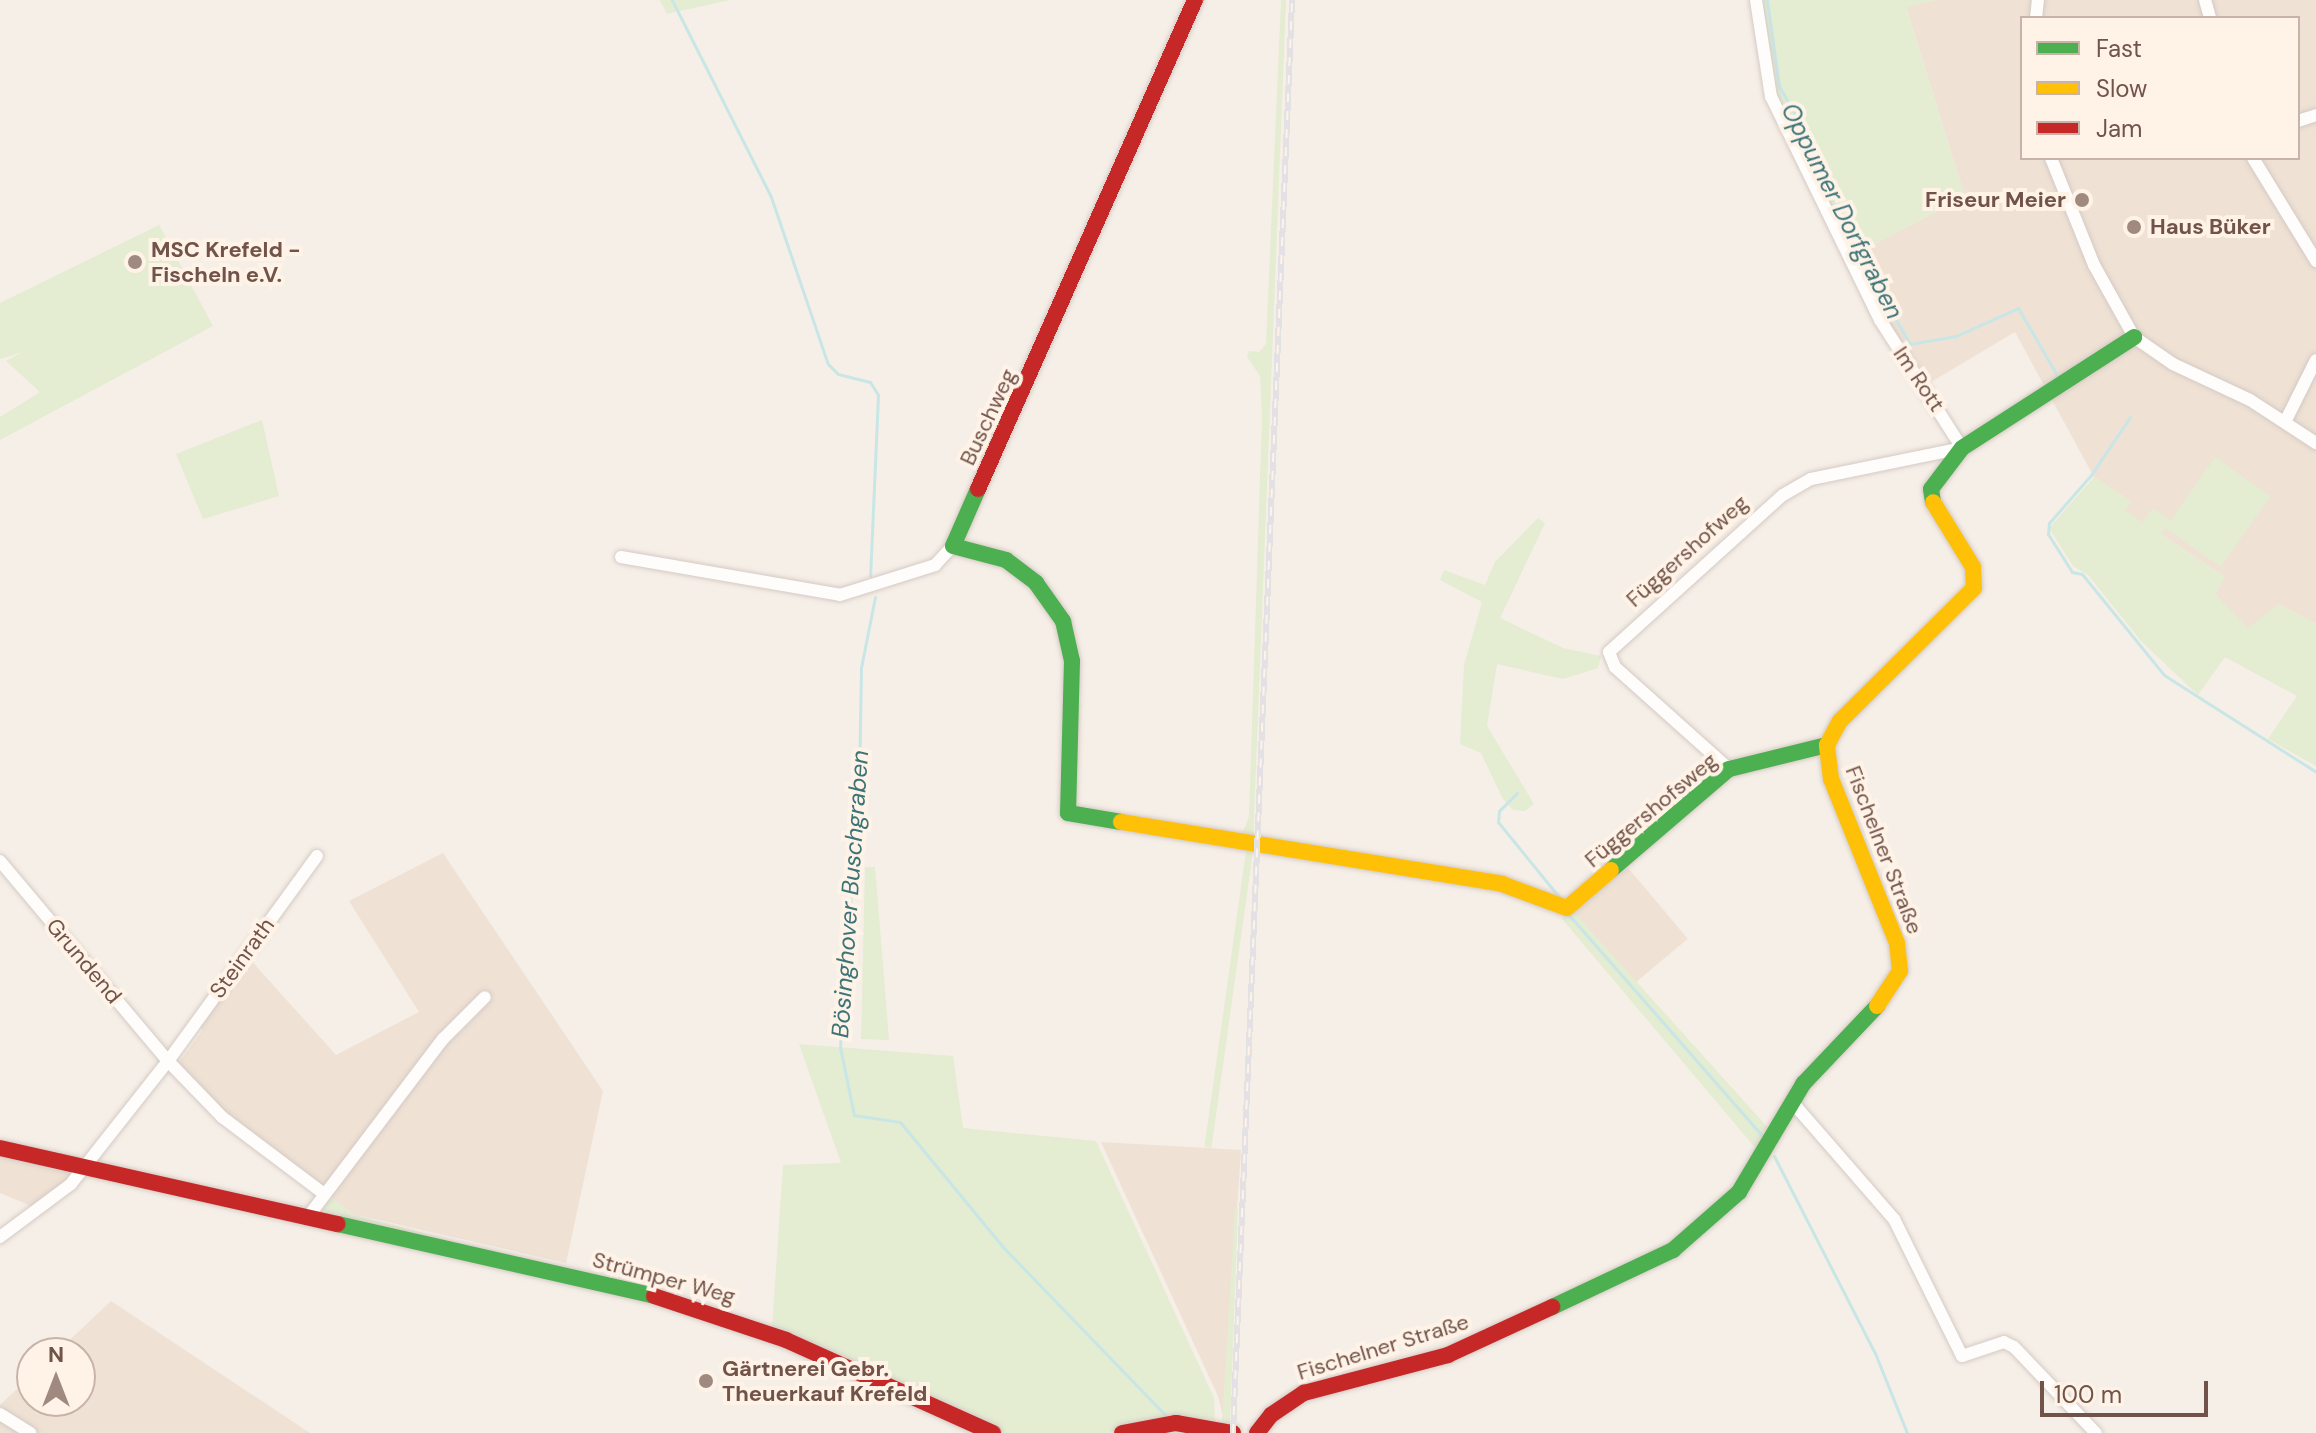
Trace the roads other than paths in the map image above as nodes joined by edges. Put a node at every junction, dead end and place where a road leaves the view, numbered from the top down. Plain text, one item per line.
1 (1195, 0) edge
2 (1756, 0) edge
3 (2052, 160) edge
4 (2254, 160) edge
5 (2316, 261) edge
6 (2134, 337) junction
7 (2316, 360) edge
8 (2285, 422) junction
9 (2316, 443) edge
10 (1962, 448) junction
11 (953, 546) junction
12 (621, 557) dead end
13 (1827, 745) junction
14 (1729, 769) junction
15 (317, 856) dead end
16 (0, 861) edge
17 (485, 997) dead end
18 (168, 1061) junction
19 (1793, 1103) junction
20 (0, 1148) edge
21 (83, 1169) junction
22 (324, 1194) junction
23 (307, 1218) junction
24 (0, 1237) edge
25 (0, 1414) edge
26 (30, 1433) edge
27 (993, 1433) edge
28 (1122, 1433) edge
29 (1233, 1433) edge
30 (1257, 1433) edge
31 (2096, 1433) edge

1 - 11 street, Buschweg
2 - 10 street, Im Rott
3 - 6 street
4 - 5 street
6 - 8 street
6 - 10 street, Fischelner Straße
7 - 8 street
8 - 9 street
10 - 13 street, Fischelner Straße
10 - 14 street, Függershofweg
11 - 12 street
11 - 14 street, Függershofsweg
13 - 14 street, Függershofsweg
13 - 19 street, Fischelner Straße
15 - 18 street, Steinrath
16 - 18 street, Grundend
17 - 22 street
18 - 21 street
18 - 22 street, Grundend
19 - 30 street, Fischelner Straße
19 - 31 street
20 - 21 street, Strümper Weg
21 - 23 street, Strümper Weg
21 - 24 street
22 - 23 street
23 - 27 street, Strümper Weg
25 - 26 street
28 - 29 street

